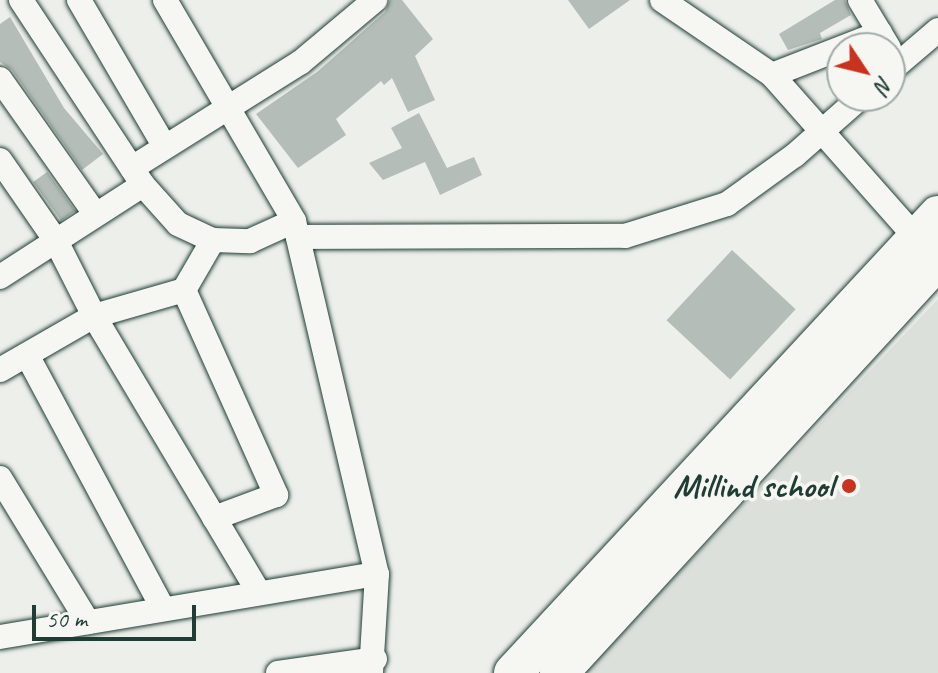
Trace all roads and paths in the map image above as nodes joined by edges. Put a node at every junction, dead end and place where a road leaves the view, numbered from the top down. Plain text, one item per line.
1 (21, 0) edge
2 (79, 0) edge
3 (165, 0) edge
4 (375, 0) edge
5 (662, 0) edge
6 (860, 0) edge
7 (938, 30) edge
8 (878, 32) edge
9 (906, 45) edge
10 (826, 65) edge
11 (772, 75) junction
12 (0, 79) edge
13 (230, 105) junction
14 (844, 112) edge
15 (821, 132) junction
16 (165, 147) junction
17 (0, 160) edge
18 (137, 177) junction
19 (96, 215) junction
20 (296, 229) junction
21 (931, 238) edge
22 (213, 240) junction
23 (56, 241) junction
24 (2, 271) edge
25 (184, 290) junction
26 (94, 316) junction
27 (27, 355) junction
28 (0, 370) edge
29 (0, 478) edge
30 (214, 518) junction
31 (377, 574) junction
32 (259, 593) junction
33 (163, 609) junction
34 (88, 622) junction
35 (0, 637) edge
36 (373, 666) edge
37 (278, 673) edge
38 (513, 673) edge
39 (559, 673) edge

1 - 18 street
2 - 16 street
3 - 13 street
4 - 13 street
5 - 11 street
6 - 8 street
7 - 9 street
10 - 11 street
11 - 15 street
12 - 19 street
13 - 16 street
13 - 20 street
14 - 15 street
15 - 20 street
15 - 21 street
16 - 18 street
17 - 23 street
18 - 19 street
18 - 22 street
19 - 23 street
20 - 22 street
20 - 31 street
21 - 38 main road
21 - 39 main road
22 - 25 street
23 - 24 street
23 - 26 street
25 - 26 street
25 - 30 street
26 - 27 street
26 - 30 street
27 - 28 street
27 - 33 street
29 - 34 street
30 - 32 street
31 - 32 street
31 - 36 street
32 - 33 street
33 - 34 street
34 - 35 street
36 - 37 street

